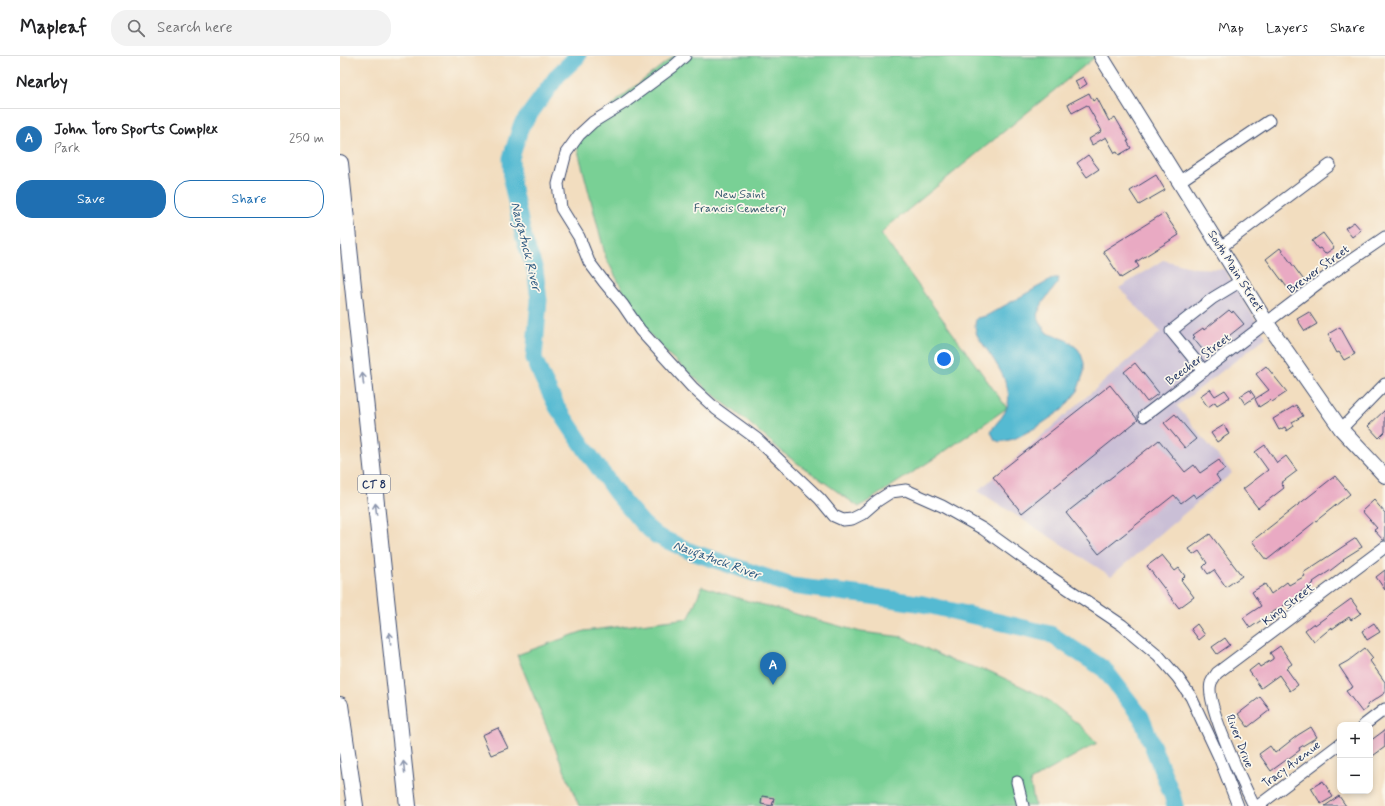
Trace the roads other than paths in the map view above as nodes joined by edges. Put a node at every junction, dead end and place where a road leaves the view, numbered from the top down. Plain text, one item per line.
1 (685, 56) edge
2 (1101, 56) edge
3 (1270, 121) dead end
4 (340, 163) edge
5 (1330, 165) dead end
6 (1180, 181) junction
7 (1385, 237) edge
8 (1221, 247) junction
9 (1242, 281) junction
10 (1267, 323) junction
11 (1204, 371) junction
12 (1385, 384) edge
13 (1144, 416) dead end
14 (1341, 429) junction
15 (1385, 476) edge
16 (1385, 547) edge
17 (1210, 684) joint
18 (340, 705) edge
19 (1385, 710) edge
20 (1368, 722) edge
21 (1337, 746) edge
22 (1017, 782) dead end
23 (355, 806) edge
24 (408, 806) edge
25 (1023, 806) edge
26 (1238, 806) edge
27 (1254, 806) edge
28 (1258, 806) edge

1 - 26 street
2 - 6 main road, South Main Street
3 - 6 street
24 -> 4 highway, CT 8
5 - 8 street
6 - 8 main road, South Main Street
7 - 10 street, Brewer Street
8 - 9 main road, South Main Street
9 - 10 main road, South Main Street
9 - 11 street
10 - 11 street, Beecher Street
10 - 14 main road, South Main Street
11 - 13 street, Beecher Street
12 - 14 street
14 - 15 main road, South Main Street
16 - 17 street, King Street
17 - 27 street, River Drive
18 - 23 highway
19 - 20 street
21 - 28 street, Tracy Avenue
22 - 25 street

